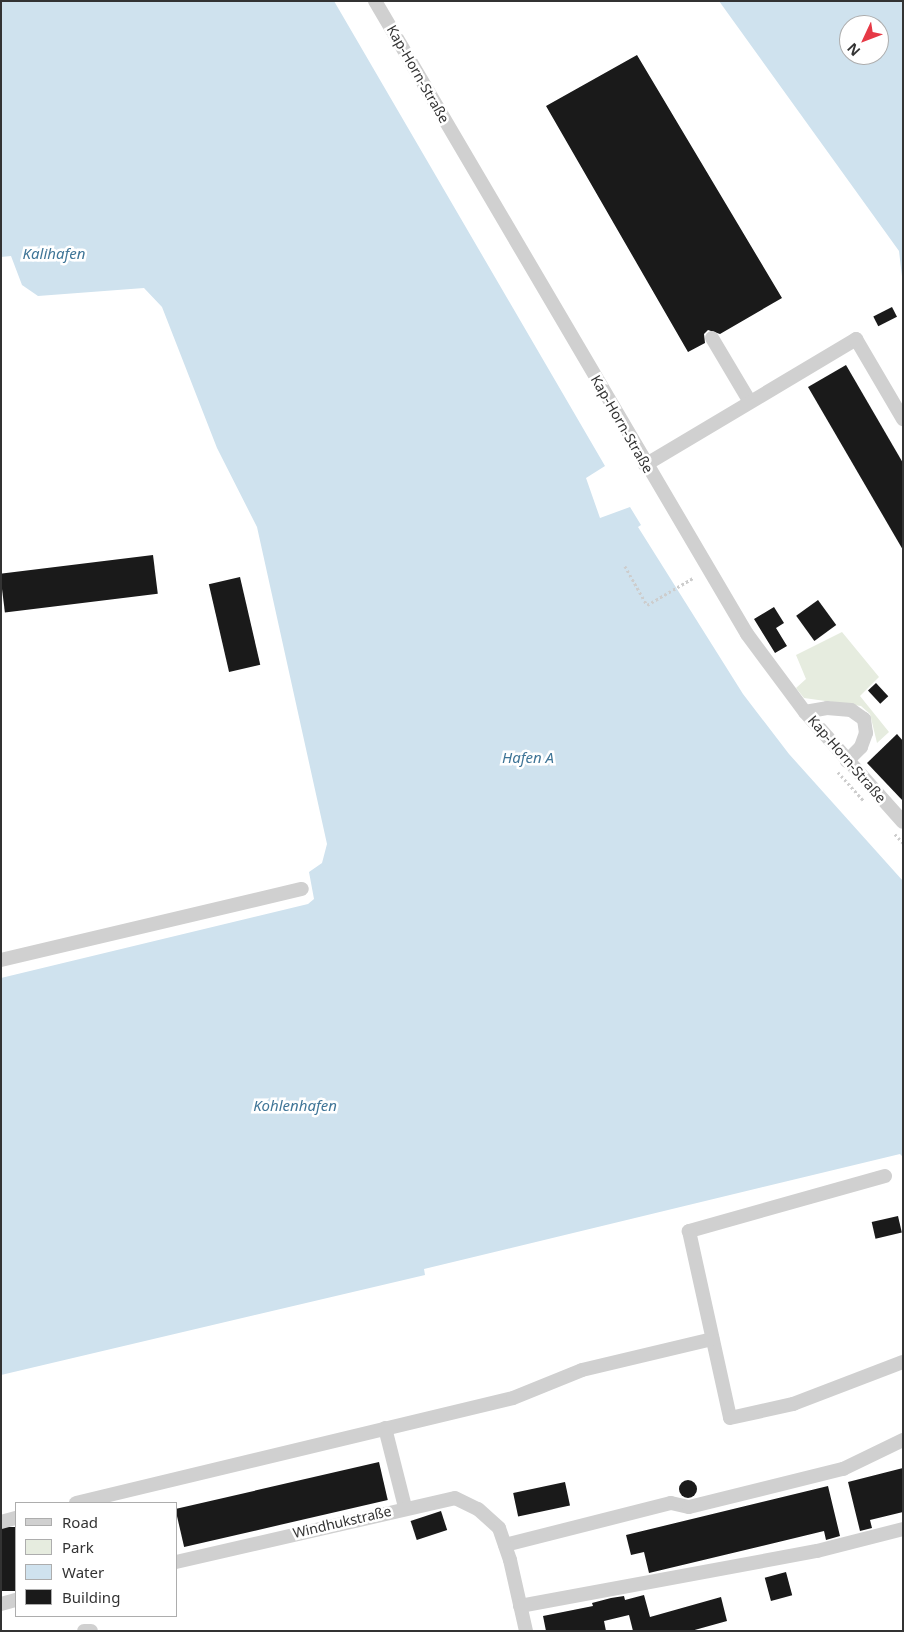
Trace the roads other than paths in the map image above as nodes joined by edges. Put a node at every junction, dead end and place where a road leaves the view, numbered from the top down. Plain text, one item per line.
1 (375, 1) edge
2 (712, 338) dead end
3 (750, 402) junction
4 (903, 419) edge
5 (646, 466) junction
6 (805, 712) junction
7 (847, 761) junction
8 (903, 822) edge
9 (302, 889) dead end
10 (1, 960) edge
11 (885, 1176) dead end
12 (712, 1339) junction
13 (903, 1362) edge
14 (385, 1428) junction
15 (903, 1440) edge
16 (80, 1502) edge
17 (405, 1507) junction
18 (15, 1518) edge
19 (1, 1522) edge
20 (903, 1529) edge
21 (505, 1545) junction
22 (178, 1562) edge
23 (15, 1600) edge
24 (1, 1604) edge
25 (520, 1606) junction
26 (84, 1631) edge
27 (91, 1631) edge
28 (526, 1631) edge

1 - 5 street, Kap-Horn-Straße
2 - 3 street
3 - 4 street
3 - 5 street
5 - 6 street, Kap-Horn-Straße
6 - 7 street, Kap-Horn-Straße
6 - 7 street
7 - 8 street, Kap-Horn-Straße
9 - 10 street
11 - 12 street
12 - 13 street
12 - 14 street
14 - 16 street
14 - 17 street
15 - 21 street
17 - 21 street, Windhukstraße
17 - 22 street, Windhukstraße
18 - 19 street
20 - 25 street
21 - 25 street
23 - 24 street
25 - 28 street
26 - 27 street

